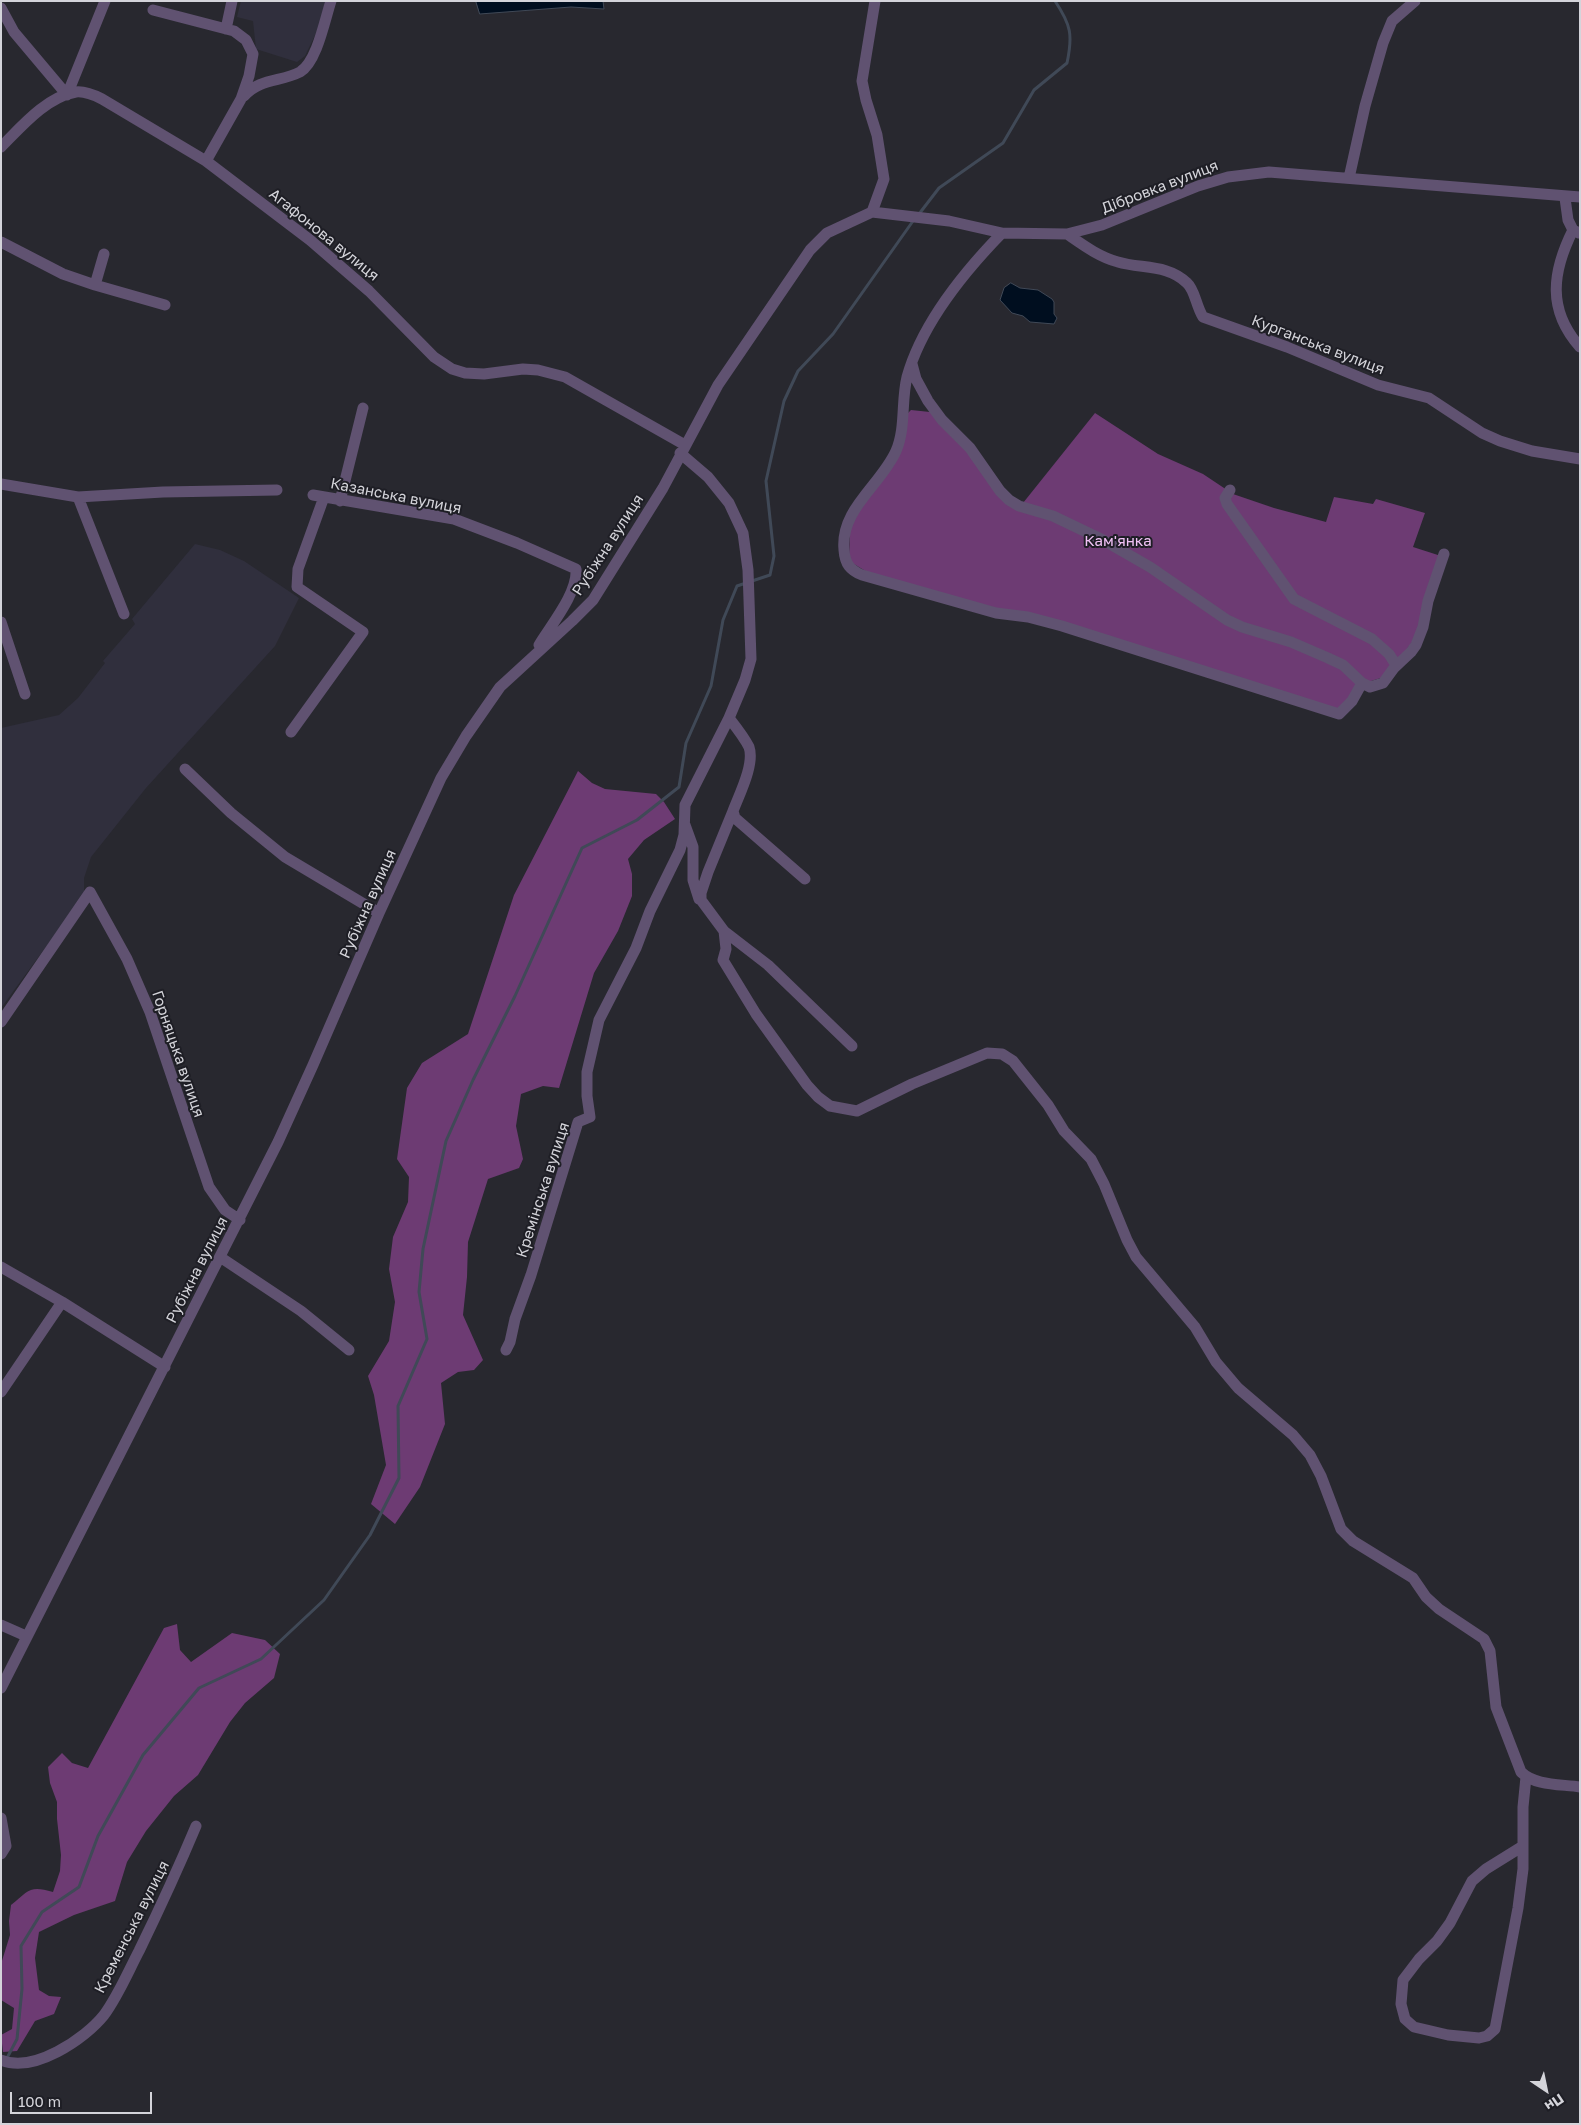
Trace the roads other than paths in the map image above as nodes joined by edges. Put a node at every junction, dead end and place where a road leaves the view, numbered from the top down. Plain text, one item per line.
1 (105, 1) edge
2 (232, 1) edge
3 (330, 1) edge
4 (875, 1) edge
5 (1415, 1) edge
6 (1, 8) edge
7 (153, 10) dead end
8 (226, 29) junction
9 (67, 96) junction
10 (241, 99) junction
11 (1, 147) edge
12 (206, 161) junction
13 (1349, 178) junction
14 (1565, 198) junction
15 (1580, 198) edge
16 (872, 212) junction
17 (1576, 232) edge
18 (1002, 233) junction
19 (1067, 234) junction
20 (1, 242) edge
21 (104, 254) dead end
22 (95, 285) junction
23 (165, 304) dead end
24 (1580, 347) edge
25 (912, 364) junction
26 (363, 408) dead end
27 (682, 449) junction
28 (1580, 460) edge
29 (1, 484) edge
30 (277, 490) dead end
31 (1230, 490) dead end
32 (78, 497) junction
33 (340, 501) junction
34 (1444, 554) dead end
35 (124, 614) dead end
36 (1, 622) edge
37 (532, 656) junction
38 (1396, 665) junction
39 (1362, 683) junction
40 (26, 694) dead end
41 (729, 718) junction
42 (292, 732) dead end
43 (185, 770) dead end
44 (734, 811) junction
45 (684, 823) junction
46 (805, 879) dead end
47 (710, 909) junction
48 (379, 913) junction
49 (724, 931) junction
50 (1, 1022) edge
51 (852, 1046) dead end
52 (240, 1220) junction
53 (220, 1257) junction
54 (1, 1267) edge
55 (62, 1302) junction
56 (349, 1350) dead end
57 (506, 1350) dead end
58 (165, 1367) junction
59 (1, 1392) edge
60 (1, 1625) edge
61 (26, 1636) junction
62 (1, 1688) edge
63 (1526, 1777) junction
64 (1580, 1787) edge
65 (1, 1818) edge
66 (196, 1826) dead end
67 (1523, 1846) junction
68 (1, 1854) edge
69 (3, 2061) edge

1 - 9 street
2 - 8 street
3 - 10 street
4 - 16 street
5 - 13 street
6 - 9 street
7 - 8 street
8 - 10 street
9 - 11 street
9 - 12 street, Агафонова вулиця
10 - 12 street
12 - 27 street, Агафонова вулиця
13 - 14 street, Дібровка вулиця
13 - 19 street, Дібровка вулиця
14 - 15 street, Дібровка вулиця
14 - 17 street
16 - 18 street, Дібровка вулиця
16 - 27 street, Рубіжна вулиця
17 - 24 street
18 - 19 street, Дібровка вулиця
18 - 25 street
19 - 28 street, Курганська вулиця
20 - 22 street
21 - 22 street
22 - 23 street
25 - 39 street
25 - 39 street
26 - 33 street
27 - 37 street, Рубіжна вулиця
27 - 41 street, Кремінська вулиця
29 - 32 street
30 - 32 street
31 - 38 street
32 - 35 street
33 - 37 street, Казанська вулиця
33 - 42 street, Казанська вулиця
34 - 38 street
36 - 40 street
37 - 48 street, Рубіжна вулиця
38 - 39 street
41 - 44 street
41 - 45 street, Кремінська вулиця
43 - 48 street
44 - 46 street
44 - 47 street
45 - 47 street
45 - 57 street, Кремінська вулиця
47 - 49 street
48 - 52 street, Рубіжна вулиця
49 - 51 street
49 - 63 street
50 - 52 street, Горняцька вулиця
52 - 53 street, Рубіжна вулиця
53 - 56 street
53 - 58 street, Рубіжна вулиця
54 - 55 street
55 - 58 street
55 - 59 street
58 - 61 street, Рубіжна вулиця
60 - 61 street
61 - 62 street, Рубіжна вулиця
63 - 64 street
63 - 67 street
65 - 68 street
66 - 69 street, Кременська вулиця
67 - 67 street

